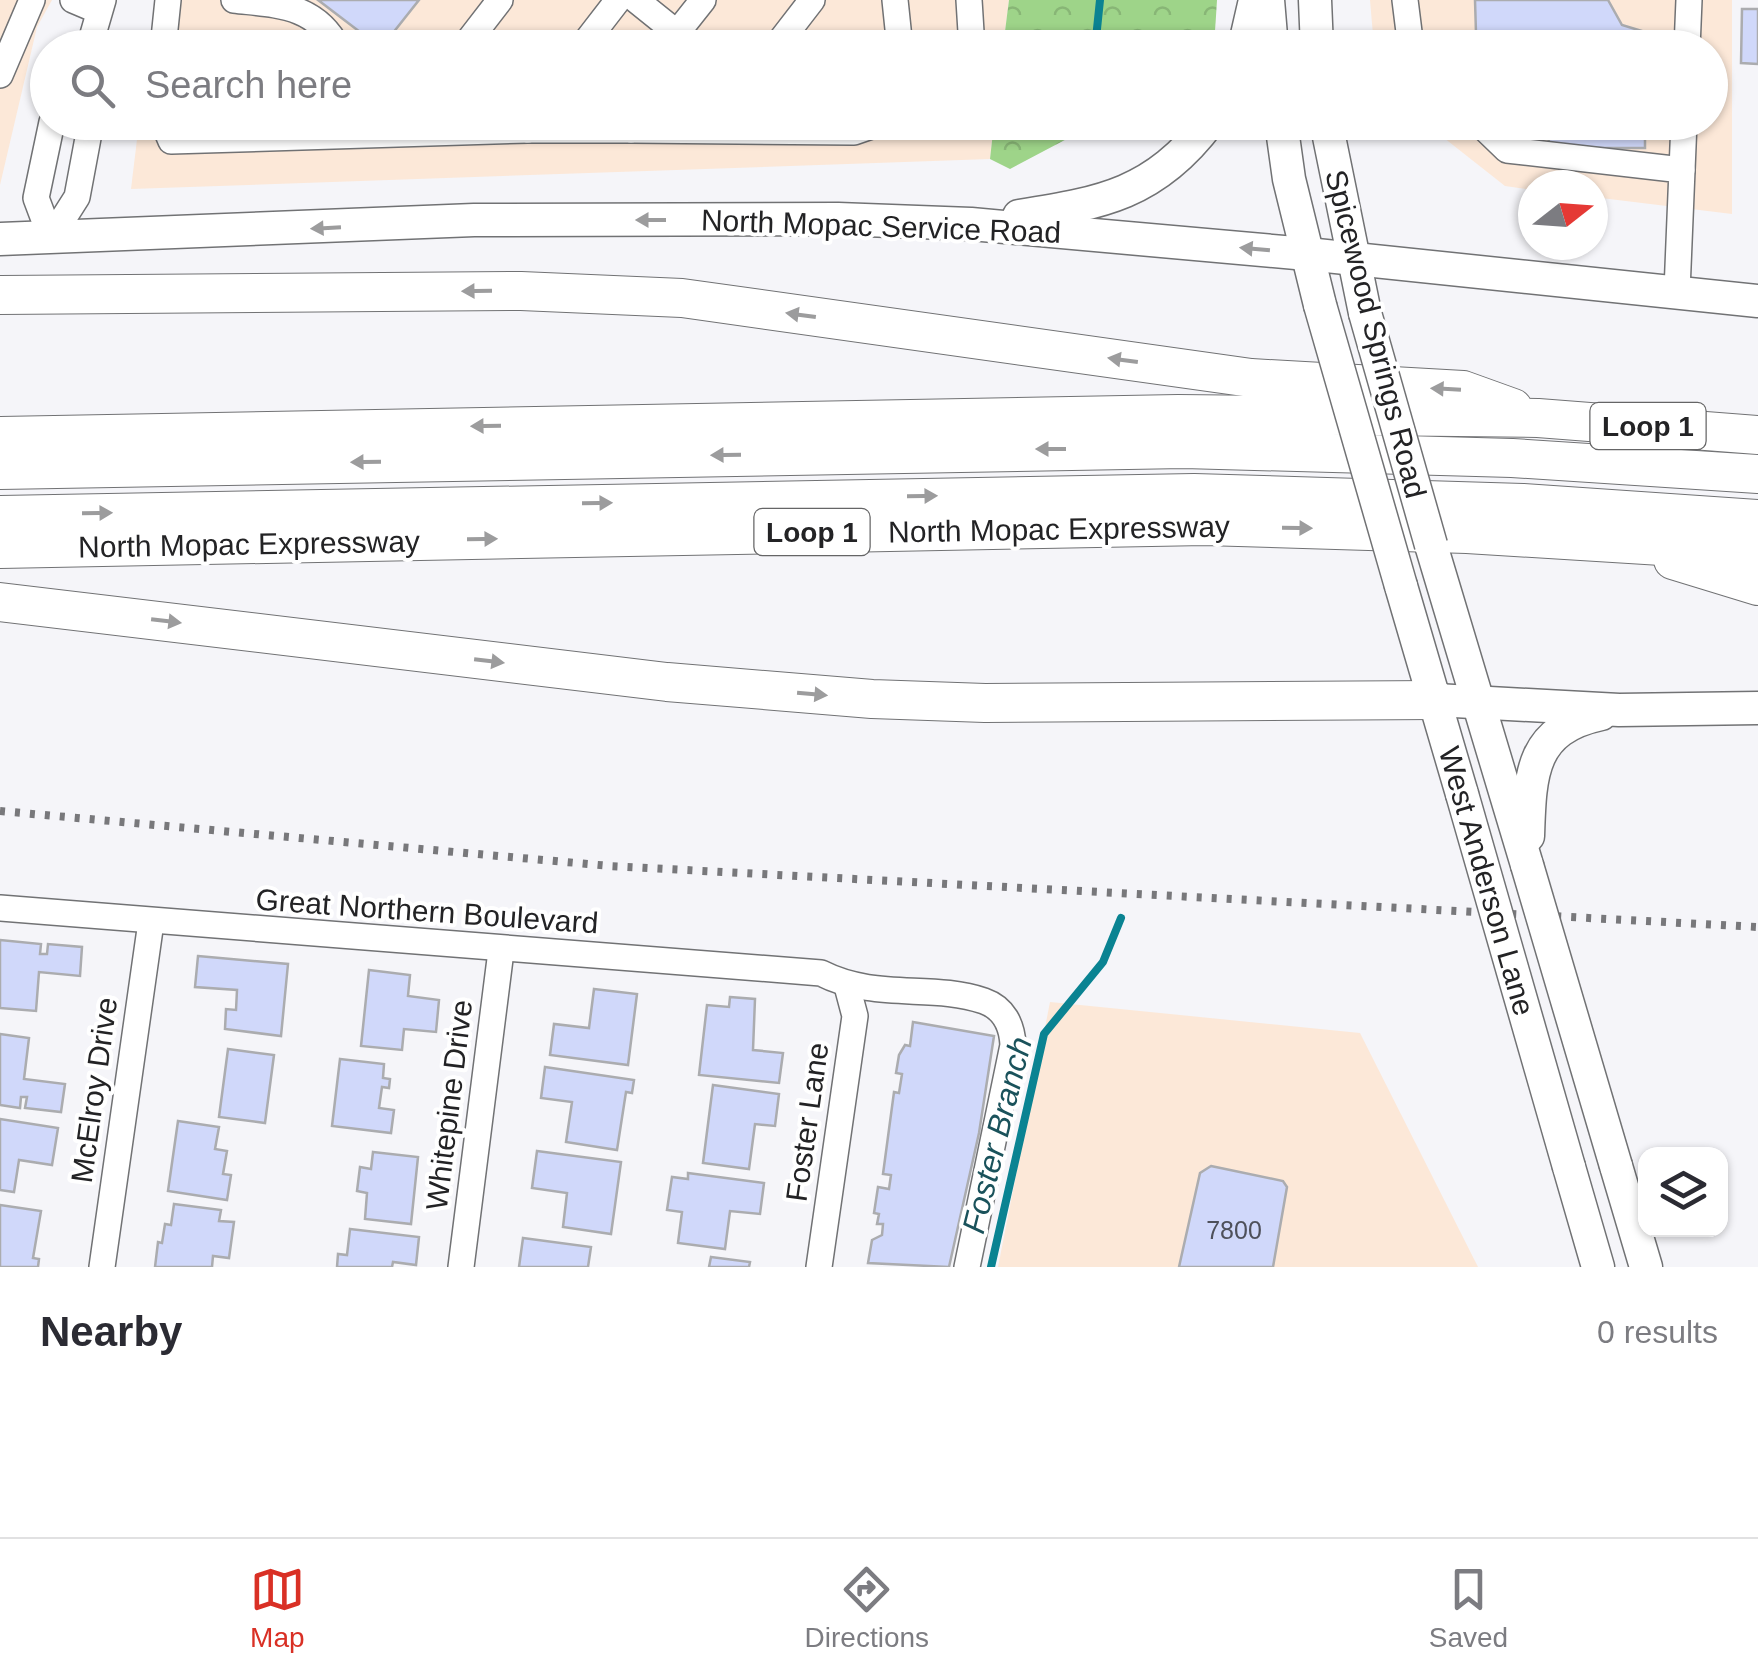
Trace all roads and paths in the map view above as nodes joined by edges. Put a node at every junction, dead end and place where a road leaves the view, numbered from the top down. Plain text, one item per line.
1 (32, 0) edge
2 (73, 0) edge
3 (168, 0) edge
4 (234, 0) edge
5 (500, 0) edge
6 (618, 0) edge
7 (636, 0) edge
8 (704, 0) edge
9 (812, 0) edge
10 (895, 0) edge
11 (969, 0) edge
12 (1254, 0) edge
13 (1268, 0) edge
14 (1315, 0) edge
15 (1405, 0) edge
16 (1689, 0) edge
17 (101, 6) edge
18 (93, 30) edge
19 (166, 30) edge
20 (327, 30) edge
21 (477, 30) edge
22 (595, 30) edge
23 (662, 30) edge
24 (679, 30) edge
25 (789, 30) edge
26 (898, 30) edge
27 (971, 30) edge
28 (1248, 30) edge
29 (1270, 30) edge
30 (1317, 30) edge
31 (1408, 30) edge
32 (1688, 30) edge
33 (0, 75) edge
34 (48, 140) edge
35 (88, 140) edge
36 (169, 140) edge
37 (215, 140) edge
38 (1192, 140) edge
39 (1285, 140) edge
40 (1329, 140) edge
41 (1497, 140) edge
42 (1683, 140) edge
43 (1682, 170) junction
44 (971, 224) junction
45 (51, 238) junction
46 (0, 239) edge
47 (1307, 254) junction
48 (1352, 259) junction
49 (1676, 291) junction
50 (0, 295) edge
51 (1758, 301) edge
52 (1538, 418) junction
53 (1758, 434) edge
54 (0, 436) edge
55 (0, 470) edge
56 (1758, 474) edge
57 (1373, 495) joint
58 (0, 515) edge
59 (1758, 519) edge
60 (1623, 543) junction
61 (1431, 545) joint
62 (0, 549) edge
63 (1758, 552) edge
64 (1758, 586) edge
65 (0, 602) edge
66 (1436, 700) junction
67 (1480, 702) junction
68 (1758, 708) edge
69 (1620, 710) junction
70 (1527, 865) junction
71 (0, 908) edge
72 (151, 922) junction
73 (501, 951) junction
74 (847, 986) junction
75 (102, 1267) edge
76 (461, 1267) edge
77 (819, 1267) edge
78 (967, 1267) edge
79 (1598, 1267) edge
80 (1646, 1267) edge

1 - 33 street
2 - 17 street
3 - 19 street
4 - 20 street
5 - 21 street
6 - 22 street
7 - 23 street
8 - 24 street
9 - 25 street
10 - 26 street
11 - 27 street
12 - 28 main road
13 - 29 main road
14 - 30 main road
15 - 31 street
16 - 32 street
17 - 18 street
34 - 45 street
35 - 45 street
36 - 37 street
38 - 44 main road
39 - 47 main road, Spicewood Springs Road
40 - 48 main road, Spicewood Springs Road
41 - 43 street
42 - 43 street
43 - 49 street
44 -> 45 main road, North Mopac Service Road
47 -> 44 main road, North Mopac Service Road
45 - 46 main road, North Mopac Service Road
47 - 48 main road, North Mopac Service Road
47 - 57 main road, Spicewood Springs Road, bridge
48 - 49 main road, North Mopac Service Road
48 - 61 main road, Spicewood Springs Road, bridge
49 - 51 main road, North Mopac Service Road
52 -> 50 highway
52 - 53 highway, Loop 1
52 -> 54 highway, Loop 1
56 -> 55 highway
57 - 66 main road, West Anderson Lane, bridge
58 -> 59 highway
62 -> 60 highway, North Mopac Expressway / Loop 1
60 - 63 highway, North Mopac Expressway / Loop 1
60 - 64 highway
61 - 67 main road, West Anderson Lane
65 -> 66 highway
66 - 67 main road
66 - 79 main road, West Anderson Lane, bridge
67 - 69 main road
67 - 70 main road, West Anderson Lane
68 - 69 main road
69 - 70 main road
70 - 80 main road, West Anderson Lane, bridge
71 - 72 street, Great Northern Boulevard
72 - 73 street, Great Northern Boulevard
72 - 75 street, McElroy Drive
73 - 74 street, Great Northern Boulevard
73 - 76 street, Whitepine Drive
74 - 77 street, Foster Lane
74 - 78 street, Great Northern Boulevard

